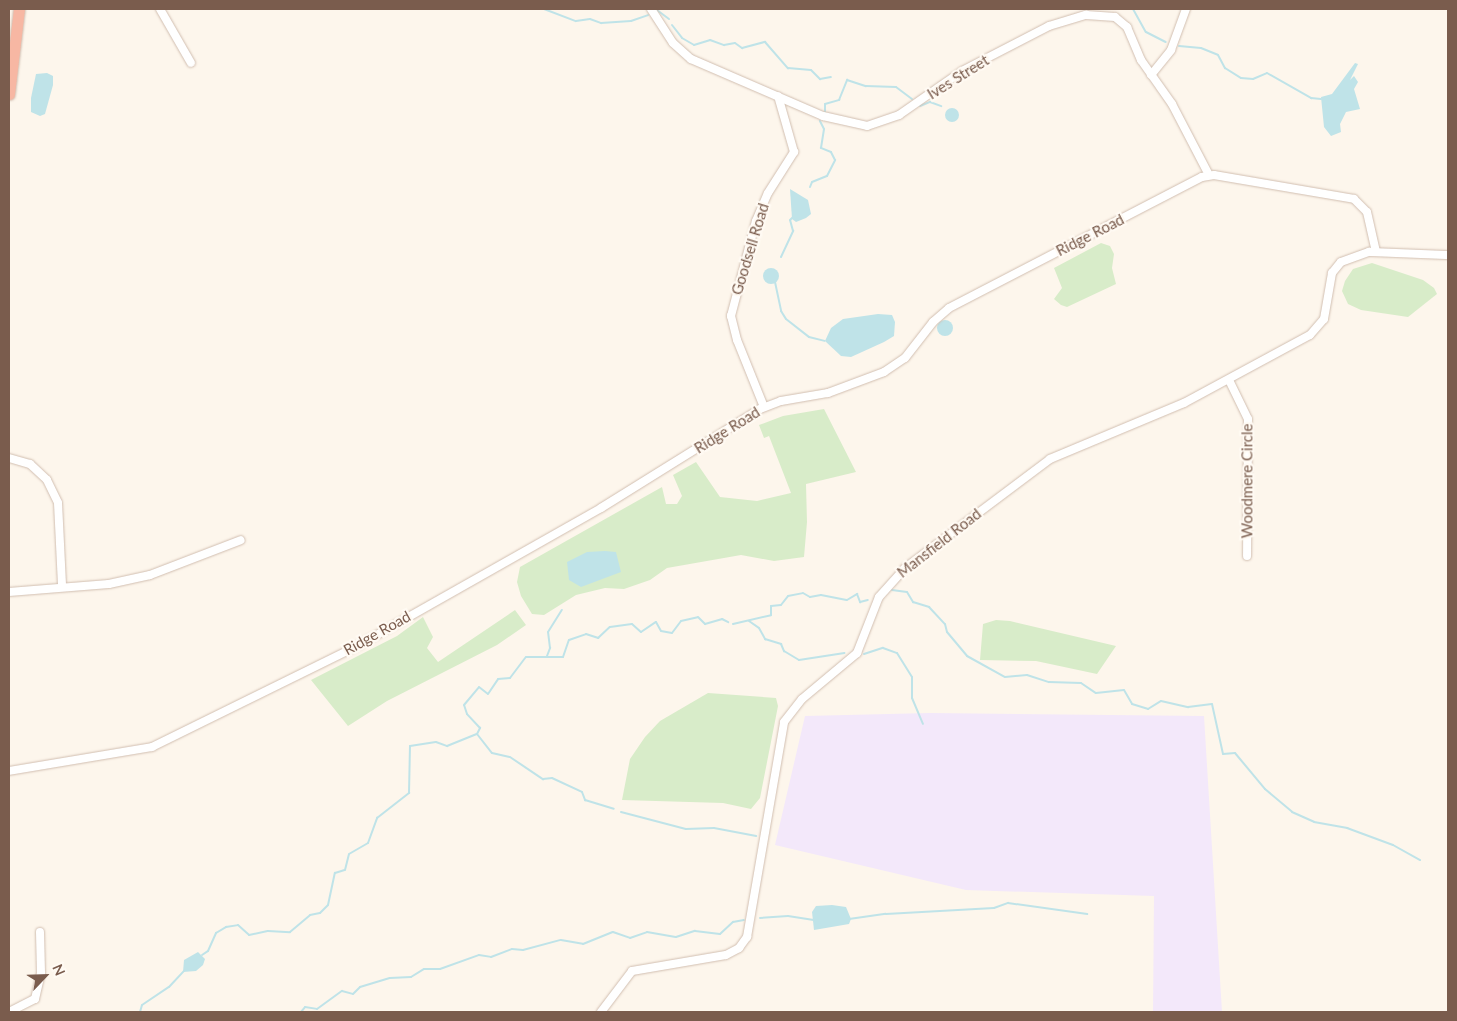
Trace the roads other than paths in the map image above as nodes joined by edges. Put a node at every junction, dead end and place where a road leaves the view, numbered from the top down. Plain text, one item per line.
1 (19, 9) edge
2 (160, 9) edge
3 (651, 9) edge
4 (1186, 9) edge
5 (191, 63) dead end
6 (1151, 75) junction
7 (9, 94) edge
8 (778, 96) junction
9 (1209, 175) junction
10 (1376, 252) junction
11 (1448, 254) edge
12 (1230, 380) junction
13 (764, 407) junction
14 (9, 458) edge
15 (241, 540) dead end
16 (1247, 556) dead end
17 (62, 586) junction
18 (9, 592) edge
19 (9, 771) edge
20 (40, 932) dead end
21 (9, 1012) edge
22 (601, 1012) edge

1 - 7 highway
2 - 5 street
3 - 8 street, Ives Street
4 - 6 street
6 - 8 street, Ives Street
6 - 9 street, Ives Street
8 - 13 street, Goodsell Road
9 - 10 street
9 - 13 street, Ridge Road
10 - 11 street
10 - 12 street, Mansfield Road
12 - 16 street, Woodmere Circle
12 - 22 street, Mansfield Road
13 - 19 street, Ridge Road
14 - 17 street
15 - 17 street
17 - 18 street
20 - 21 street

